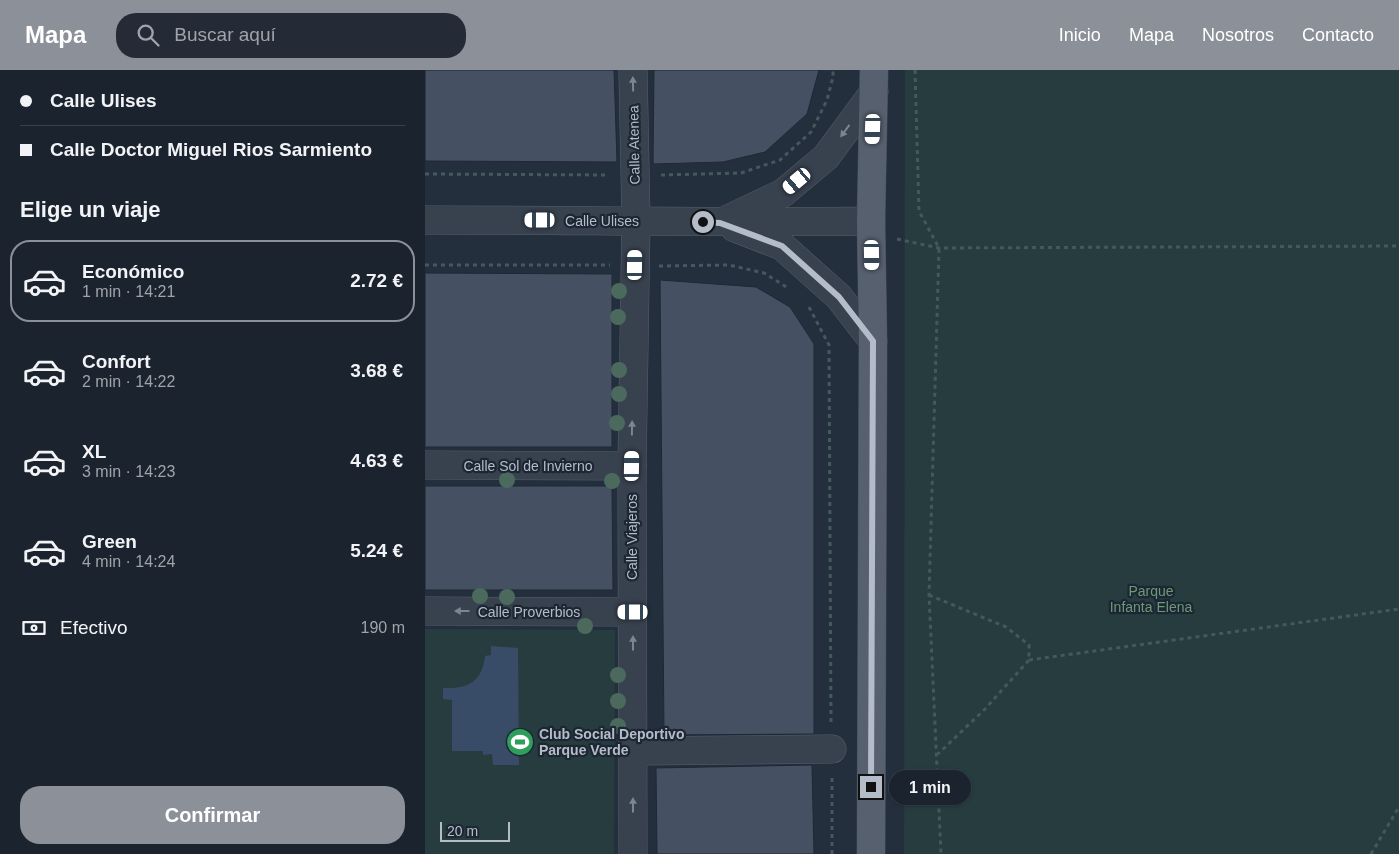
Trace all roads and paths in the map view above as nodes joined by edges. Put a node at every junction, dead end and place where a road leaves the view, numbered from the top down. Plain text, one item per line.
1 (633, 70) edge
2 (915, 70) edge
3 (874, 81) edge
4 (425, 220) edge
5 (636, 220) junction
6 (871, 221) junction
7 (720, 223) junction
8 (897, 239) dead end
9 (1399, 246) edge
10 (939, 248) junction
11 (425, 265) edge
12 (635, 265) junction
13 (793, 291) dead end
14 (805, 302) dead end
15 (873, 341) junction
16 (425, 465) edge
17 (632, 466) junction
18 (929, 595) junction
19 (1399, 609) edge
20 (425, 611) edge
21 (633, 612) junction
22 (1029, 660) junction
23 (832, 749) junction
24 (633, 751) junction
25 (937, 754) junction
26 (1399, 807) edge
27 (633, 854) edge
28 (831, 854) edge
29 (871, 854) edge
30 (941, 854) edge
31 (1371, 854) edge

5 -> 1 street, Calle Atenea
2 - 10 path
3 - 6 main road
3 -> 7 street, Calle Ulises
4 - 5 street, Calle Ulises
5 - 7 street, Calle Ulises
5 - 12 street, Calle Viajeros
6 - 7 street, Calle Ulises
6 - 15 main road
7 - 15 street, Calle Ulises
8 - 10 path
9 - 10 path
10 - 18 path
11 - 12 path
12 - 13 path
17 -> 12 street, Calle Viajeros
14 - 23 path
15 - 29 main road
16 - 17 street, Calle Sol de Invierno
17 - 21 street, Calle Viajeros
18 - 22 path
18 - 25 path
19 - 22 path
21 -> 20 street, Calle Proverbios
24 -> 21 street, Calle Viajeros
22 - 25 path
23 - 24 street
23 - 28 path
27 -> 24 street, Calle Viajeros
25 - 30 path
26 - 31 path

